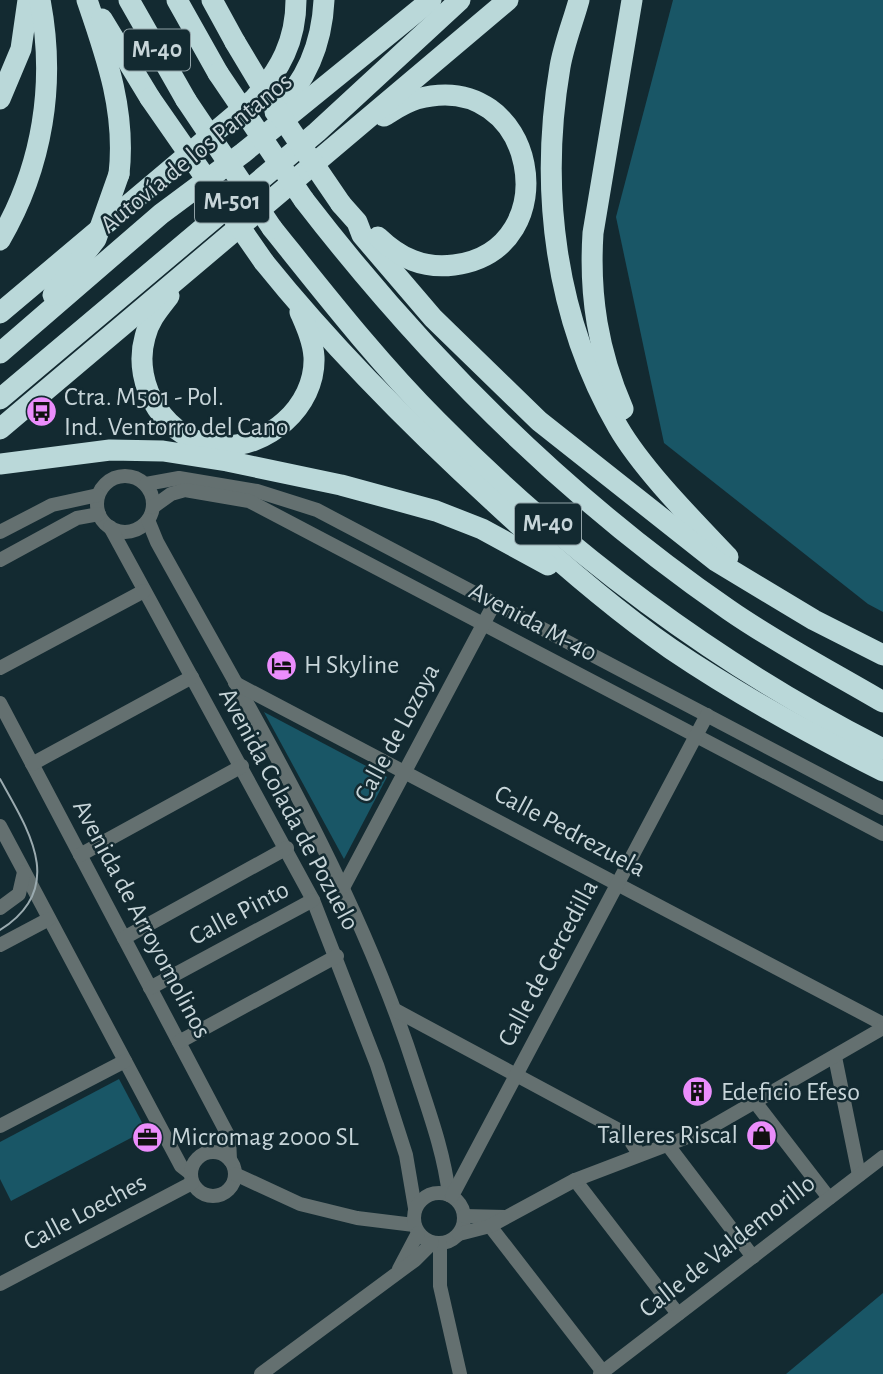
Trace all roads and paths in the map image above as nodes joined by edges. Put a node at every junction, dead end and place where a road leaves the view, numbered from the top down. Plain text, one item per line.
1 (28, 0) edge
2 (40, 0) edge
3 (129, 0) edge
4 (177, 0) edge
5 (212, 0) edge
6 (280, 0) edge
7 (296, 0) edge
8 (324, 0) edge
9 (431, 0) edge
10 (460, 0) edge
11 (508, 0) edge
12 (579, 0) edge
13 (632, 0) edge
14 (87, 1) edge
15 (0, 99) edge
16 (220, 126) junction
17 (359, 127) junction
18 (161, 214) junction
19 (357, 222) junction
20 (0, 240) edge
21 (183, 276) junction
22 (295, 300) junction
23 (0, 313) edge
24 (0, 353) edge
25 (0, 399) edge
26 (0, 429) edge
27 (76, 455) junction
28 (0, 464) edge
29 (657, 476) junction
30 (0, 477) edge
31 (146, 484) junction
32 (99, 495) junction
33 (151, 513) junction
34 (99, 514) junction
35 (110, 527) junction
36 (0, 532) edge
37 (0, 560) edge
38 (754, 583) junction
39 (144, 591) junction
40 (494, 604) junction
41 (611, 604) junction
42 (483, 624) junction
43 (883, 655) edge
44 (0, 667) edge
45 (192, 677) junction
46 (234, 682) junction
47 (883, 702) edge
48 (0, 703) edge
49 (707, 715) junction
50 (696, 735) junction
51 (883, 749) edge
52 (790, 759) junction
53 (32, 764) junction
54 (242, 766) junction
55 (883, 771) edge
56 (405, 772) junction
57 (780, 779) junction
58 (883, 808) edge
59 (0, 825) edge
60 (883, 834) edge
61 (287, 848) junction
62 (80, 855) junction
63 (24, 870) junction
64 (617, 884) junction
65 (344, 886) junction
66 (313, 900) junction
67 (0, 908) edge
68 (50, 919) junction
69 (124, 938) junction
70 (0, 945) edge
71 (337, 956) junction
72 (150, 988) junction
73 (397, 1011) junction
74 (883, 1026) edge
75 (179, 1042) junction
76 (835, 1057) junction
77 (125, 1061) junction
78 (517, 1074) junction
79 (755, 1102) junction
80 (0, 1126) edge
81 (667, 1144) junction
82 (639, 1154) junction
83 (883, 1157) edge
84 (230, 1160) junction
85 (235, 1174) junction
86 (859, 1175) junction
87 (191, 1178) junction
88 (575, 1180) junction
89 (451, 1195) junction
90 (829, 1198) junction
91 (415, 1208) junction
92 (464, 1216) junction
93 (506, 1217) junction
94 (489, 1226) junction
95 (416, 1229) junction
96 (458, 1234) junction
97 (436, 1243) junction
98 (753, 1257) junction
99 (395, 1275) junction
100 (0, 1284) edge
101 (678, 1314) junction
102 (601, 1373) edge
103 (261, 1374) edge
104 (460, 1374) edge

1 - 15 highway
2 - 20 highway
3 - 51 highway, M-40, bridge
4 - 47 highway, M-40, bridge
5 - 19 highway, bridge
6 - 16 highway
7 - 16 highway
8 - 18 highway
9 - 18 highway, Autovía de los Pantanos / M-501
10 - 25 highway, M-501
11 - 17 highway
12 - 29 highway
13 - 29 highway
14 - 22 highway, bridge
14 - 24 highway, bridge
16 - 23 highway
17 - 19 highway
17 - 21 highway
18 - 24 highway, Autovía de los Pantanos / M-501
19 - 38 highway
21 - 22 highway
21 - 26 highway
22 - 41 highway
27 - 28 highway
27 - 30 highway
27 - 41 highway
29 - 38 highway
31 - 32 street
31 - 33 street
31 - 40 street, Avenida M-40
32 - 34 street
32 - 36 street
33 - 35 street
33 - 42 street, Avenida M-40
33 - 46 street, Avenida Colada de Pozuelo
34 - 35 street
34 - 37 street
35 - 39 street, Avenida Colada de Pozuelo
38 - 43 highway
39 - 44 street
39 - 45 street, Avenida Colada de Pozuelo
40 - 42 street, Calle de Lozoya
40 - 49 street, Avenida M-40
41 - 55 highway
42 - 50 street, Avenida M-40
42 - 56 street, Calle de Lozoya
45 - 53 street
45 - 54 street, Avenida Colada de Pozuelo
46 - 56 street, Calle Pedrezuela
46 - 65 street, Avenida Colada de Pozuelo
48 - 53 street, Avenida de Arroyomolinos
49 - 50 street, Calle de Cercedilla
49 - 52 street, Avenida M-40
50 - 57 street, Avenida M-40
50 - 64 street, Calle de Cercedilla
52 - 57 street
52 - 58 street, Avenida M-40
53 - 62 street, Avenida de Arroyomolinos
54 - 61 street, Avenida Colada de Pozuelo
54 - 62 street
56 - 64 street, Calle Pedrezuela
56 - 65 street, Calle de Lozoya
57 - 60 street, Avenida M-40
59 - 63 street
61 - 66 street, Avenida Colada de Pozuelo
61 - 69 street
62 - 69 street, Avenida de Arroyomolinos
63 - 67 street
63 - 68 street
64 - 74 street, Calle Pedrezuela
64 - 78 street, Calle de Cercedilla
65 - 73 street, Avenida Colada de Pozuelo
66 - 71 street, Avenida Colada de Pozuelo
66 - 72 street, Calle Pinto
68 - 70 street
68 - 77 street
69 - 72 street, Avenida de Arroyomolinos
71 - 75 street
71 - 91 street, Avenida Colada de Pozuelo
72 - 75 street, Avenida de Arroyomolinos
73 - 78 street
73 - 89 street, Avenida Colada de Pozuelo
74 - 76 street
75 - 84 street, Avenida de Arroyomolinos
76 - 79 street
76 - 86 street
77 - 80 street
77 - 87 street
78 - 82 street
78 - 89 street, Calle de Cercedilla
79 - 81 street
79 - 90 street
81 - 82 street
81 - 98 street
82 - 88 street
83 - 86 street, Calle de Valdemorillo
84 - 85 street
84 - 87 street
85 - 87 street
85 - 95 street
86 - 90 street, Calle de Valdemorillo
87 - 100 street, Calle Loeches
88 - 93 street
88 - 101 street
89 - 91 street
89 - 92 street
90 - 98 street, Calle de Valdemorillo
91 - 95 street
92 - 93 street
92 - 96 street
93 - 94 street
94 - 96 street
94 - 102 street
95 - 97 street
95 - 99 street
96 - 97 street
97 - 99 street
97 - 104 street
98 - 101 street, Calle de Valdemorillo
99 - 103 street
101 - 102 street, Calle de Valdemorillo

